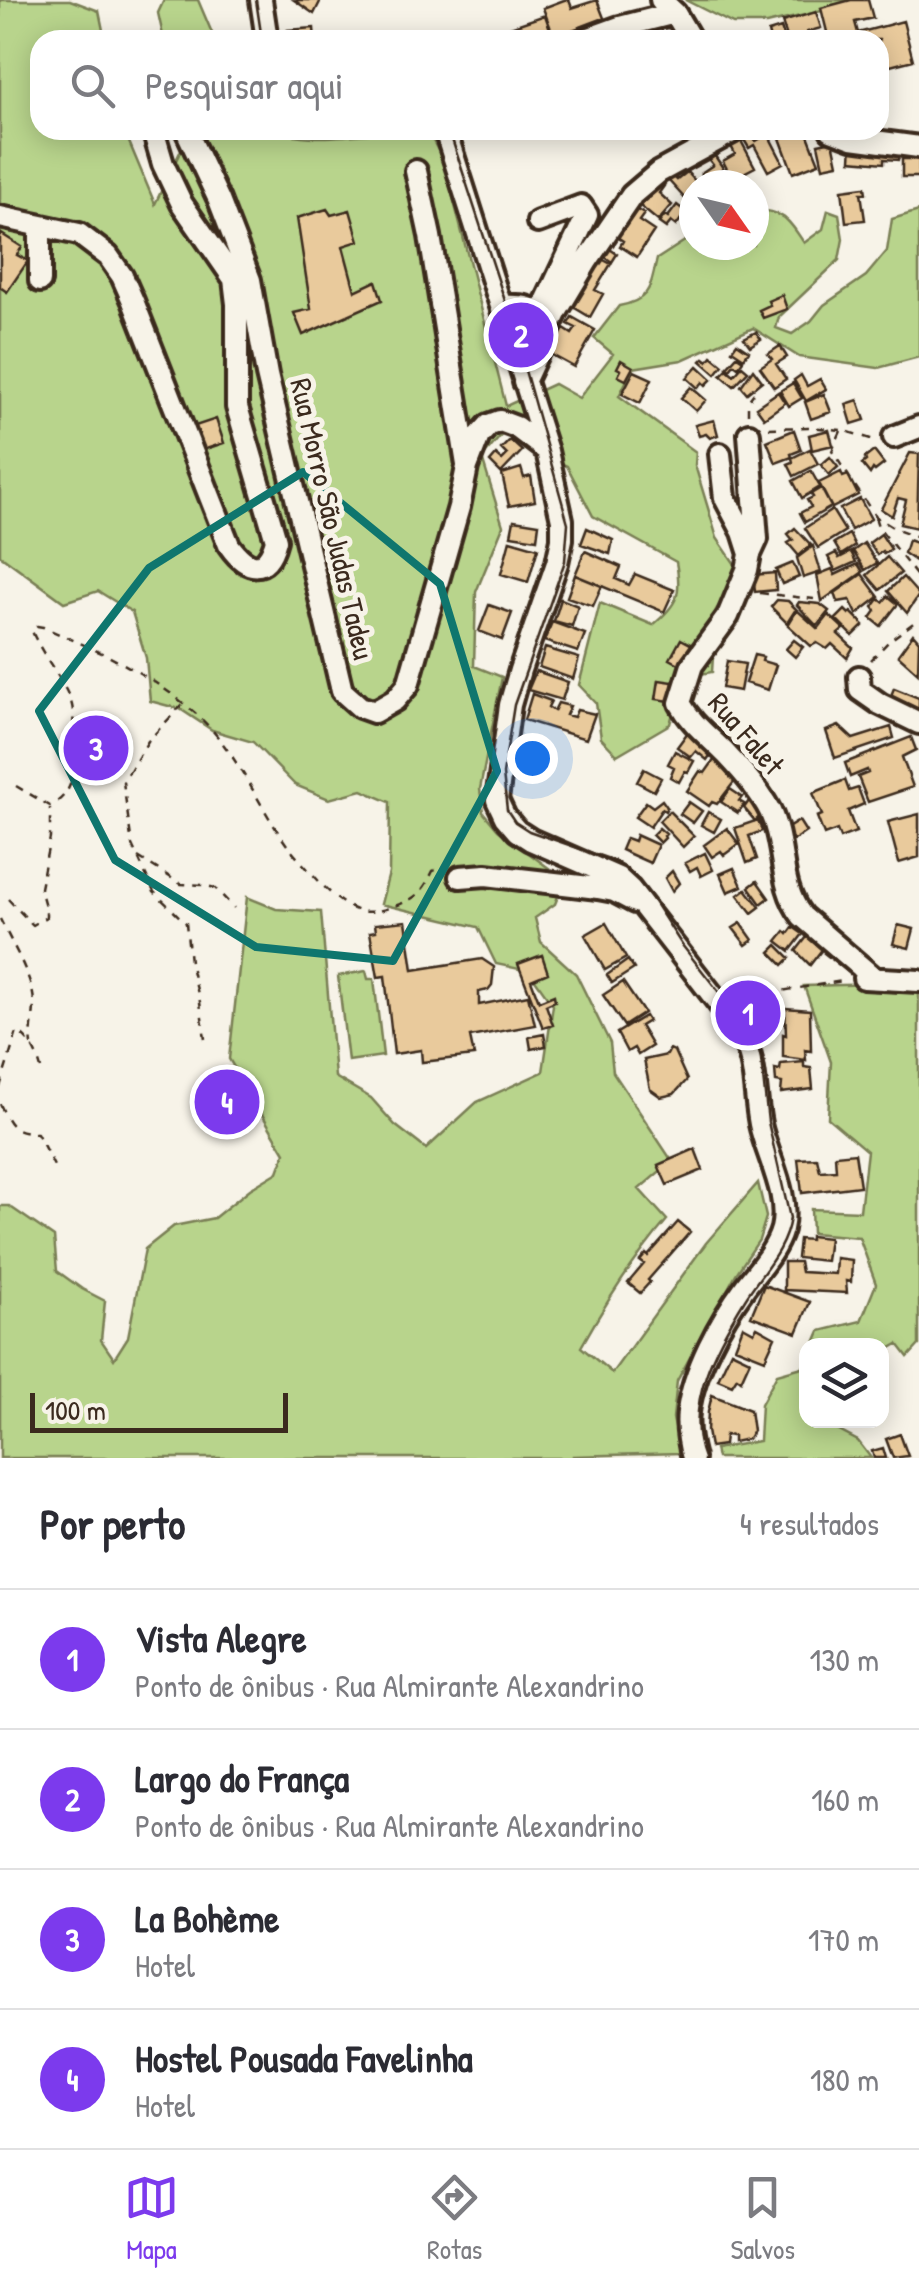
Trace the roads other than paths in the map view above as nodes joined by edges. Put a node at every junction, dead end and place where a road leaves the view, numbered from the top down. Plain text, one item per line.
1 (261, 0) edge
2 (668, 6) edge
3 (266, 30) edge
4 (612, 30) edge
5 (684, 30) edge
6 (156, 140) edge
7 (191, 140) edge
8 (449, 140) edge
9 (712, 140) edge
10 (867, 140) edge
11 (919, 147) edge
12 (416, 171) dead end
13 (0, 217) edge
14 (538, 222) dead end
15 (40, 226) junction
16 (40, 281) dead end
17 (501, 306) junction
18 (546, 318) junction
19 (524, 382) junction
20 (753, 427) road end
21 (919, 427) edge
22 (894, 438) road end
23 (546, 450) junction
24 (720, 454) dead end
25 (467, 467) junction
26 (750, 554) junction
27 (859, 676) road end
28 (919, 724) edge
29 (458, 870) road end
30 (646, 907) junction
31 (919, 981) edge
32 (693, 1458) edge

1 - 3 street
2 - 4 street
2 - 5 street
6 - 15 street, Rua Morro São Judas Tadeu
7 - 25 street, Rua Morro São Judas Tadeu
8 - 17 street
9 - 18 street
10 - 11 street
12 - 25 street
13 - 15 street, Rua Morro São Judas Tadeu
14 - 18 street
15 - 16 street
17 - 18 street
17 - 19 street
18 - 19 street
19 - 23 street
20 - 26 street, Rua Falet
21 - 22 street
23 - 25 street, Rua Morro São Judas Tadeu
23 - 30 street
24 - 26 street
26 - 31 street, Rua Falet
27 - 28 street
29 - 30 street
30 - 32 street

